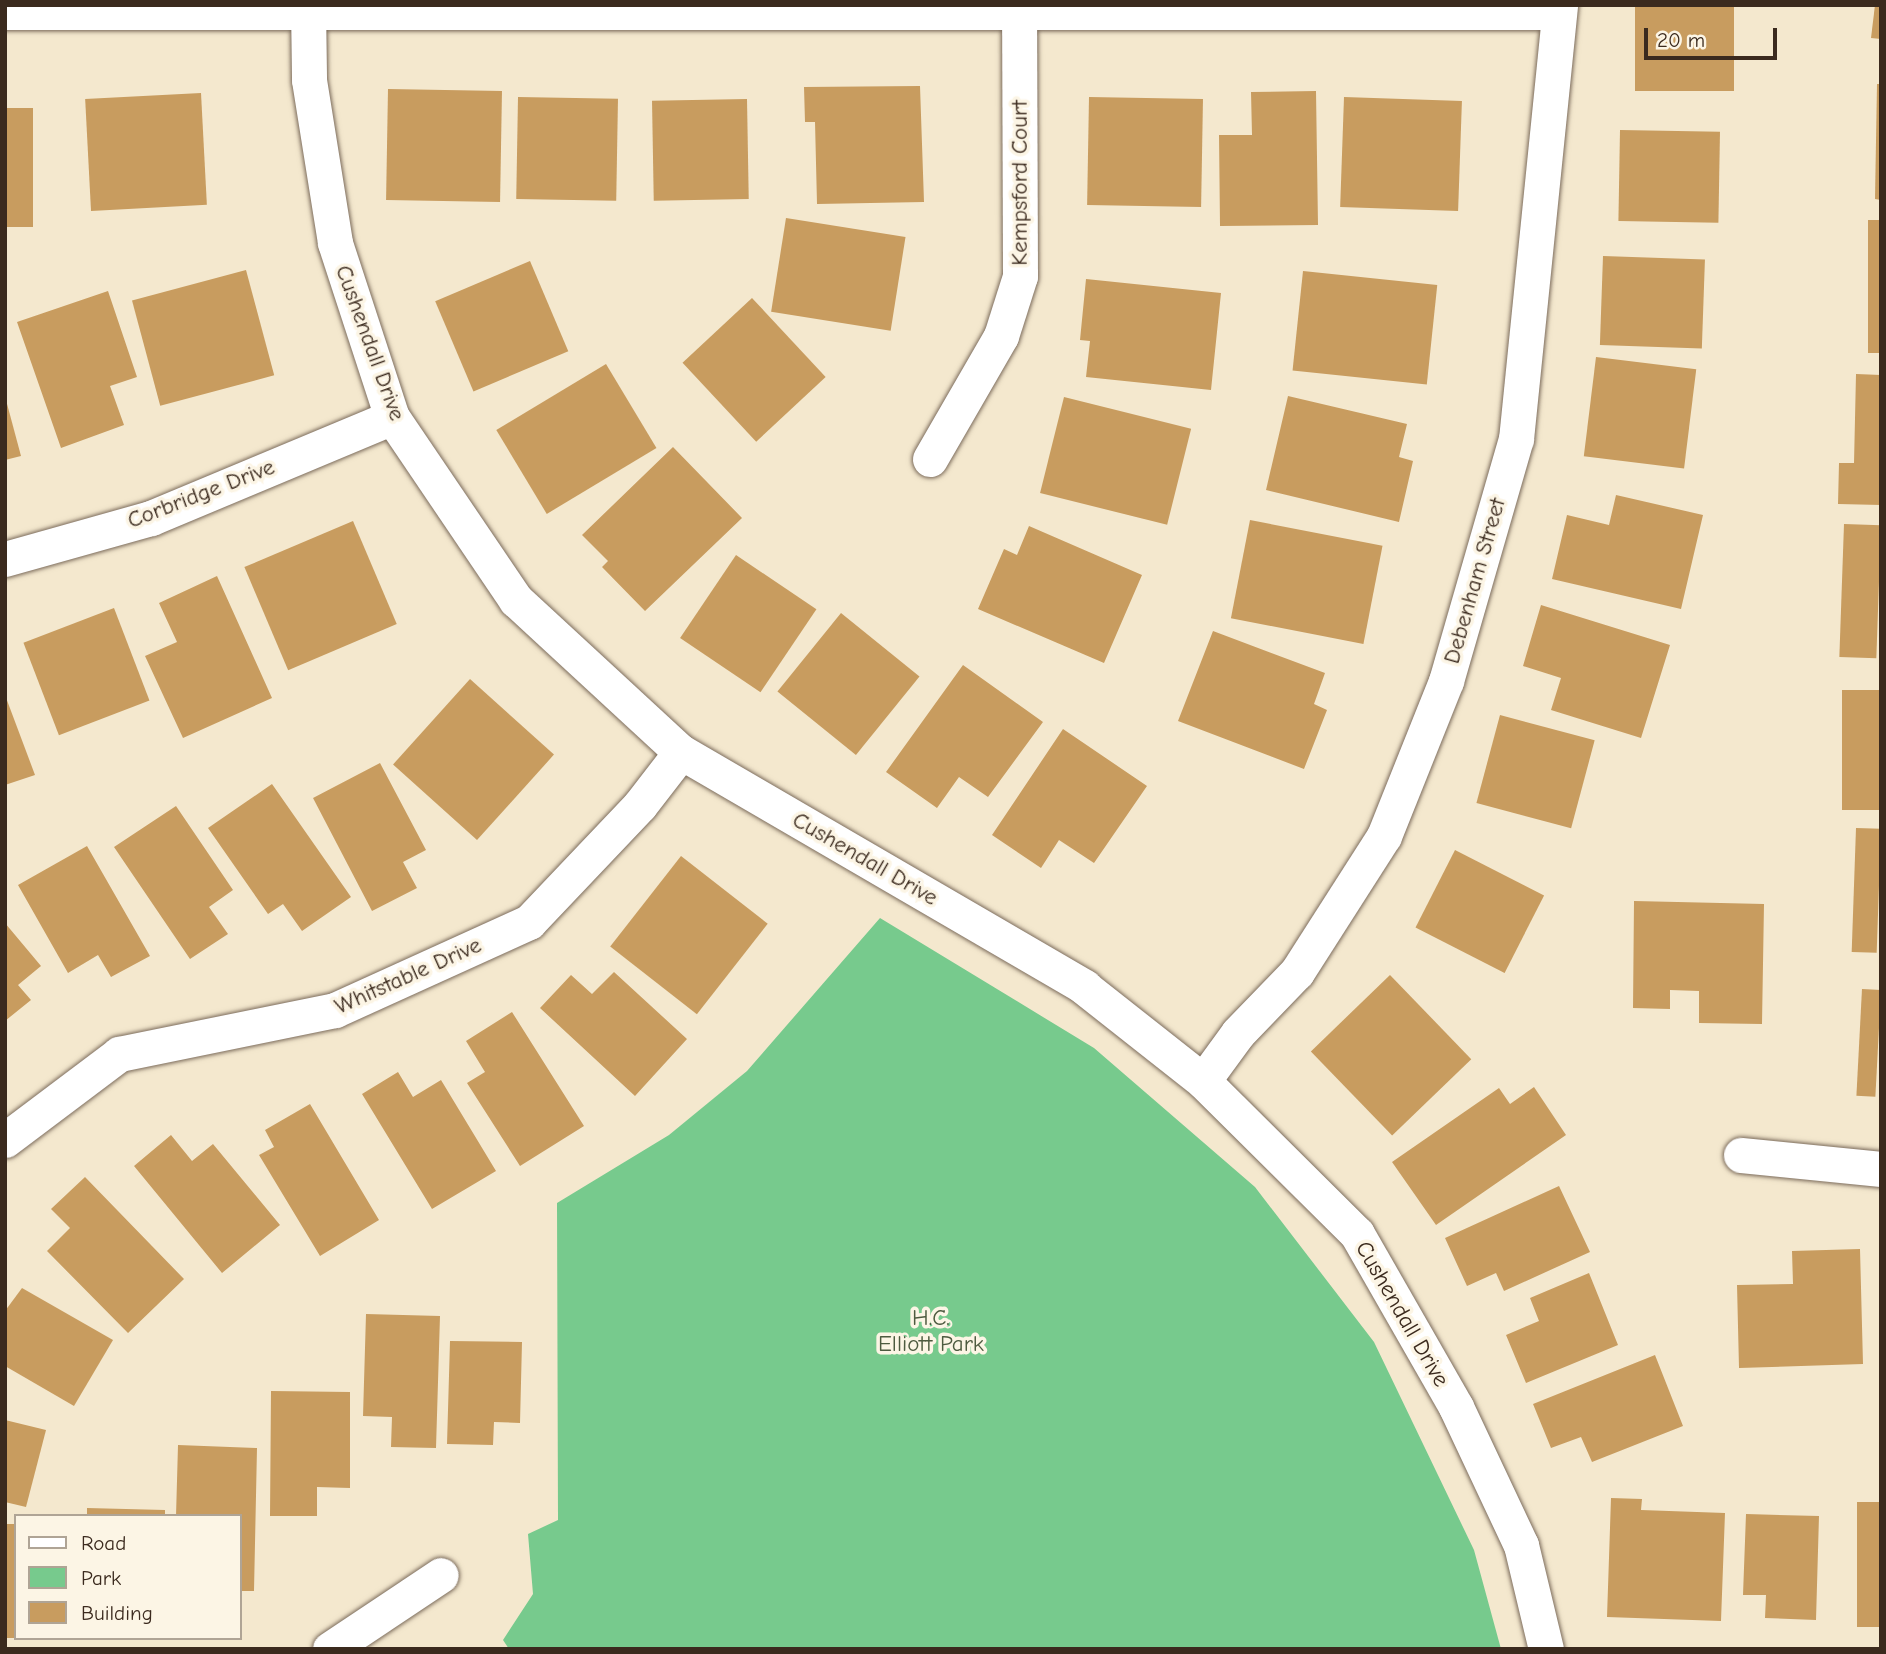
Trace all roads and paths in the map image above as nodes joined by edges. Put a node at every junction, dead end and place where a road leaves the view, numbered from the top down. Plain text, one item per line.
1 (308, 9) edge
2 (1560, 9) edge
3 (1019, 11) junction
4 (5, 12) edge
5 (392, 416) junction
6 (930, 459) dead end
7 (5, 559) edge
8 (681, 752) junction
9 (1203, 1081) junction
10 (5, 1140) edge
11 (1741, 1155) dead end
12 (1881, 1169) edge
13 (442, 1575) dead end
14 (330, 1649) edge
15 (1546, 1649) edge

1 - 3 street
1 - 4 street
1 - 5 street, Cushendall Drive
2 - 3 street
2 - 9 street, Debenham Street
3 - 6 street, Kempsford Court
5 - 7 street, Corbridge Drive
5 - 8 street, Cushendall Drive
8 - 9 street, Cushendall Drive
8 - 10 street, Whitstable Drive
9 - 15 street, Cushendall Drive
11 - 12 street
13 - 14 street

